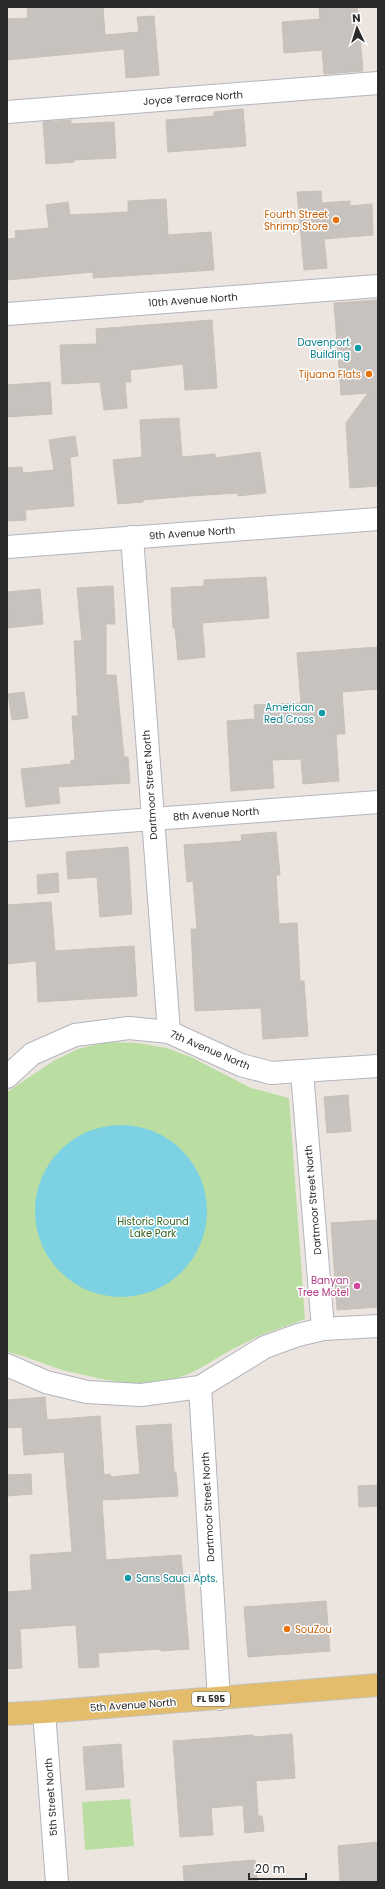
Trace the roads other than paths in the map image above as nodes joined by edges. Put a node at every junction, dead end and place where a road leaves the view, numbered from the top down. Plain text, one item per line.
1 (378, 83) edge
2 (7, 112) edge
3 (378, 286) edge
4 (7, 314) edge
5 (378, 519) edge
6 (132, 537) junction
7 (7, 547) edge
8 (378, 802) edge
9 (153, 819) junction
10 (7, 830) edge
11 (169, 1032) junction
12 (378, 1066) edge
13 (302, 1072) junction
14 (7, 1077) edge
15 (378, 1326) edge
16 (324, 1329) junction
17 (7, 1365) edge
18 (200, 1386) junction
19 (378, 1685) edge
20 (219, 1699) junction
21 (44, 1712) junction
22 (7, 1714) edge
23 (57, 1882) edge

1 - 2 street, Joyce Terrace North
3 - 4 street, 10th Avenue North
5 - 6 street, 9th Avenue North
6 - 7 street, 9th Avenue North
6 - 9 street, Dartmoor Street North
8 - 9 street, 8th Avenue North
9 - 10 street, 8th Avenue North
9 - 11 street, Dartmoor Street North
11 - 13 street, 7th Avenue North
11 - 14 street, 7th Avenue North
12 - 13 street, 7th Avenue North
13 - 16 street, Dartmoor Street North
15 - 16 street
16 - 18 street
17 - 18 street
18 - 20 street, Dartmoor Street North
19 - 20 main road, 5th Avenue North / FL 595
20 - 21 main road, 5th Avenue North / FL 595
21 - 22 main road, 5th Avenue North / FL 595
21 - 23 street, 5th Street North

